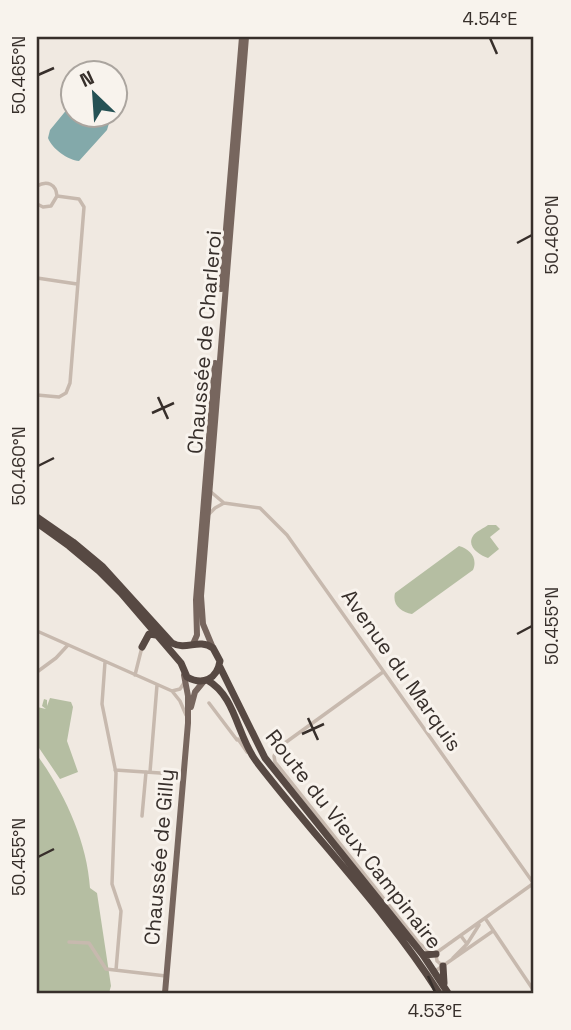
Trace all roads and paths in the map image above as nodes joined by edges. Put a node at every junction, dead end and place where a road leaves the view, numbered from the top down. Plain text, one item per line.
1 (244, 37) edge
2 (38, 183) edge
3 (57, 196) junction
4 (37, 204) edge
5 (37, 278) edge
6 (77, 284) junction
7 (37, 396) edge
8 (210, 452) junction
9 (210, 486) junction
10 (225, 503) junction
11 (37, 517) edge
12 (207, 520) junction
13 (37, 523) edge
14 (37, 631) edge
15 (156, 635) junction
16 (68, 645) junction
17 (192, 645) junction
18 (142, 647) joint
19 (213, 648) junction
20 (105, 662) junction
21 (181, 663) junction
22 (219, 666) junction
23 (37, 672) edge
24 (383, 672) junction
25 (184, 673) junction
26 (135, 675) junction
27 (206, 681) junction
28 (157, 685) junction
29 (172, 691) junction
30 (209, 703) dead end
31 (188, 719) junction
32 (240, 738) junction
33 (115, 770) junction
34 (148, 772) junction
35 (175, 774) dead end
36 (142, 816) dead end
37 (534, 883) edge
38 (485, 918) junction
39 (493, 931) junction
40 (461, 935) junction
41 (69, 942) dead end
42 (467, 944) junction
43 (436, 954) junction
44 (423, 956) junction
45 (452, 960) junction
46 (443, 966) junction
47 (116, 971) junction
48 (431, 974) junction
49 (166, 976) junction
50 (444, 991) edge
51 (534, 991) edge
52 (165, 993) edge

1 - 8 main road, Chaussée de Charleroi
2 - 3 street
3 - 4 street
3 - 6 street
5 - 6 street
6 - 7 street
8 - 9 main road, Chaussée de Charleroi
8 - 17 main road, Chaussée de Charleroi
9 - 10 street
9 - 12 main road, Chaussée de Charleroi
10 - 12 street
10 - 24 street, Avenue du Marquis
11 - 17 highway
12 - 19 main road, Chaussée de Charleroi
13 - 15 highway
14 - 16 street
15 - 18 highway
15 - 21 highway
16 - 20 street
16 - 23 street
17 - 19 highway
17 - 21 highway
18 - 26 street
19 - 22 highway
20 - 26 street
20 - 33 street
21 - 25 highway
22 - 27 highway
22 - 44 highway, Route du Vieux Campinaire
24 - 37 street, Avenue du Marquis
24 - 43 street
25 - 27 highway
25 - 29 street
25 - 31 main road, Chaussée de Gilly
26 - 28 street
27 - 31 main road, Chaussée de Gilly
27 - 32 highway, Route du Vieux Campinaire
28 - 29 street
28 - 34 street
29 - 31 street
30 - 32 street, Route du Vieux Campinaire
31 - 49 main road, Chaussée de Gilly
32 - 48 highway, Route du Vieux Campinaire
33 - 34 street
33 - 47 street
34 - 35 street
34 - 36 street
37 - 38 street
38 - 39 street
38 - 40 street
38 - 42 street
39 - 45 street
39 - 51 street
40 - 42 street
40 - 43 street
41 - 47 street
42 - 45 street
43 - 44 highway
43 - 46 street
44 - 48 highway, Route du Vieux Campinaire
45 - 46 street
46 - 48 street
46 - 50 highway
47 - 49 street
48 - 50 highway, Route du Vieux Campinaire
49 - 52 main road, Chaussée de Gilly

